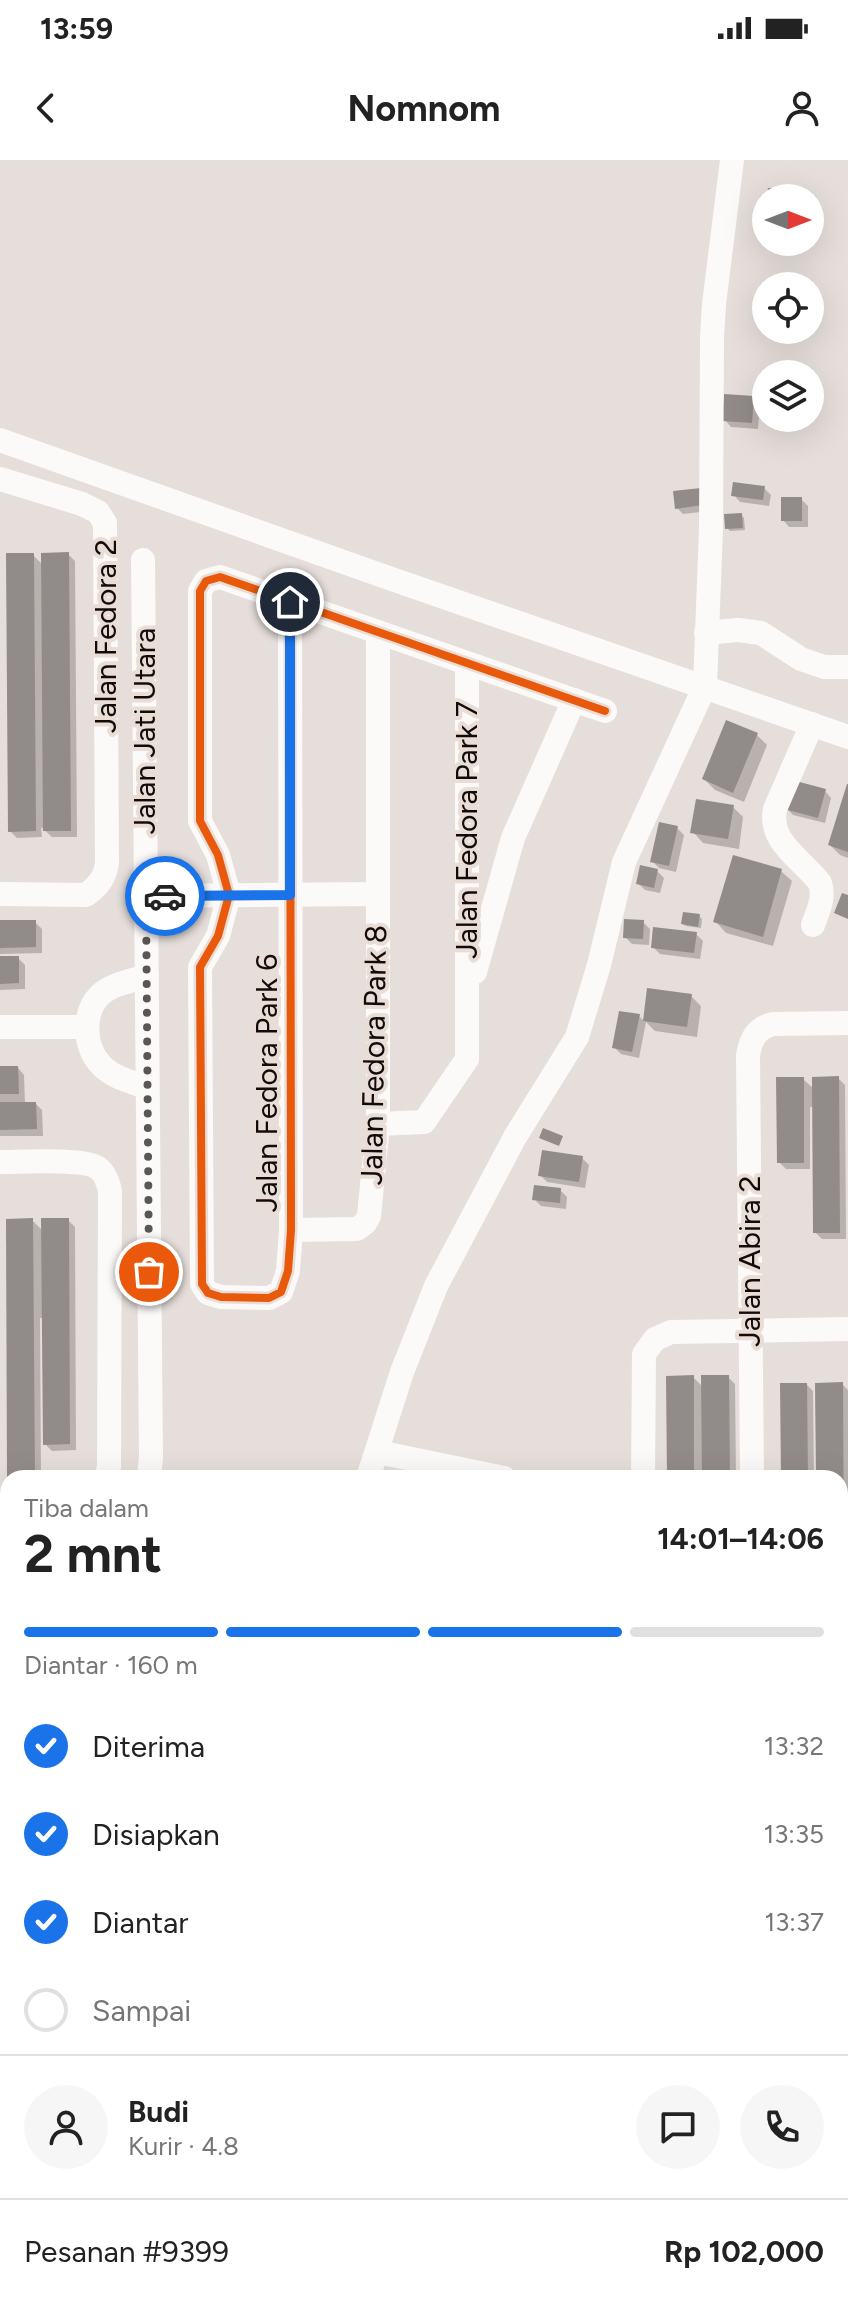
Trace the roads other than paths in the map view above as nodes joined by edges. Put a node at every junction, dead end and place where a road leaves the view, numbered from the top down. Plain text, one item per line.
1 (732, 160) edge
2 (0, 440) edge
3 (0, 479) edge
4 (143, 560) dead end
5 (290, 602) junction
6 (378, 633) junction
7 (706, 633) junction
8 (467, 663) junction
9 (848, 667) edge
10 (705, 686) junction
11 (574, 700) junction
12 (605, 711) dead end
13 (812, 724) junction
14 (848, 737) edge
15 (0, 894) edge
16 (378, 894) junction
17 (229, 895) junction
18 (290, 895) junction
19 (146, 896) junction
20 (813, 925) dead end
21 (147, 976) junction
22 (467, 998) junction
23 (848, 1023) edge
24 (0, 1027) edge
25 (86, 1027) junction
26 (146, 1087) junction
27 (378, 1124) junction
28 (0, 1162) edge
29 (291, 1230) junction
30 (750, 1329) junction
31 (848, 1329) edge
32 (378, 1452) junction
33 (108, 1470) edge
34 (150, 1470) edge
35 (371, 1470) edge
36 (465, 1470) edge
37 (643, 1470) edge
38 (752, 1470) edge

1 - 7 street
2 - 10 street
3 - 15 street, Jalan Fedora 2
4 - 19 street, Jalan Jati Utara
5 - 6 street
5 - 17 street
5 - 18 street, Jalan Fedora Park 6
6 - 8 street
6 - 16 street, Jalan Fedora Park 8
7 - 9 street
7 - 10 street
8 - 11 street
8 - 22 street, Jalan Fedora Park 7
10 - 13 street
10 - 32 street
11 - 12 street
11 - 22 street, Jalan Fedora Park 7
13 - 14 street
13 - 20 street
16 - 18 street
16 - 27 street, Jalan Fedora Park 8
17 - 18 street
17 - 19 street
17 - 29 street, Jalan Fedora Park 6
18 - 29 street, Jalan Fedora Park 6
19 - 21 street, Jalan Jati Utara
21 - 25 street
21 - 26 street, Jalan Jati Utara
22 - 27 street, Jalan Fedora Park 7
23 - 30 street, Jalan Abira 2
24 - 25 street
25 - 26 street
26 - 34 street, Jalan Jati Utara
27 - 29 street, Jalan Fedora Park 8
28 - 33 street
30 - 31 street
30 - 37 street
30 - 38 street, Jalan Abira 2
32 - 35 street
32 - 36 street

